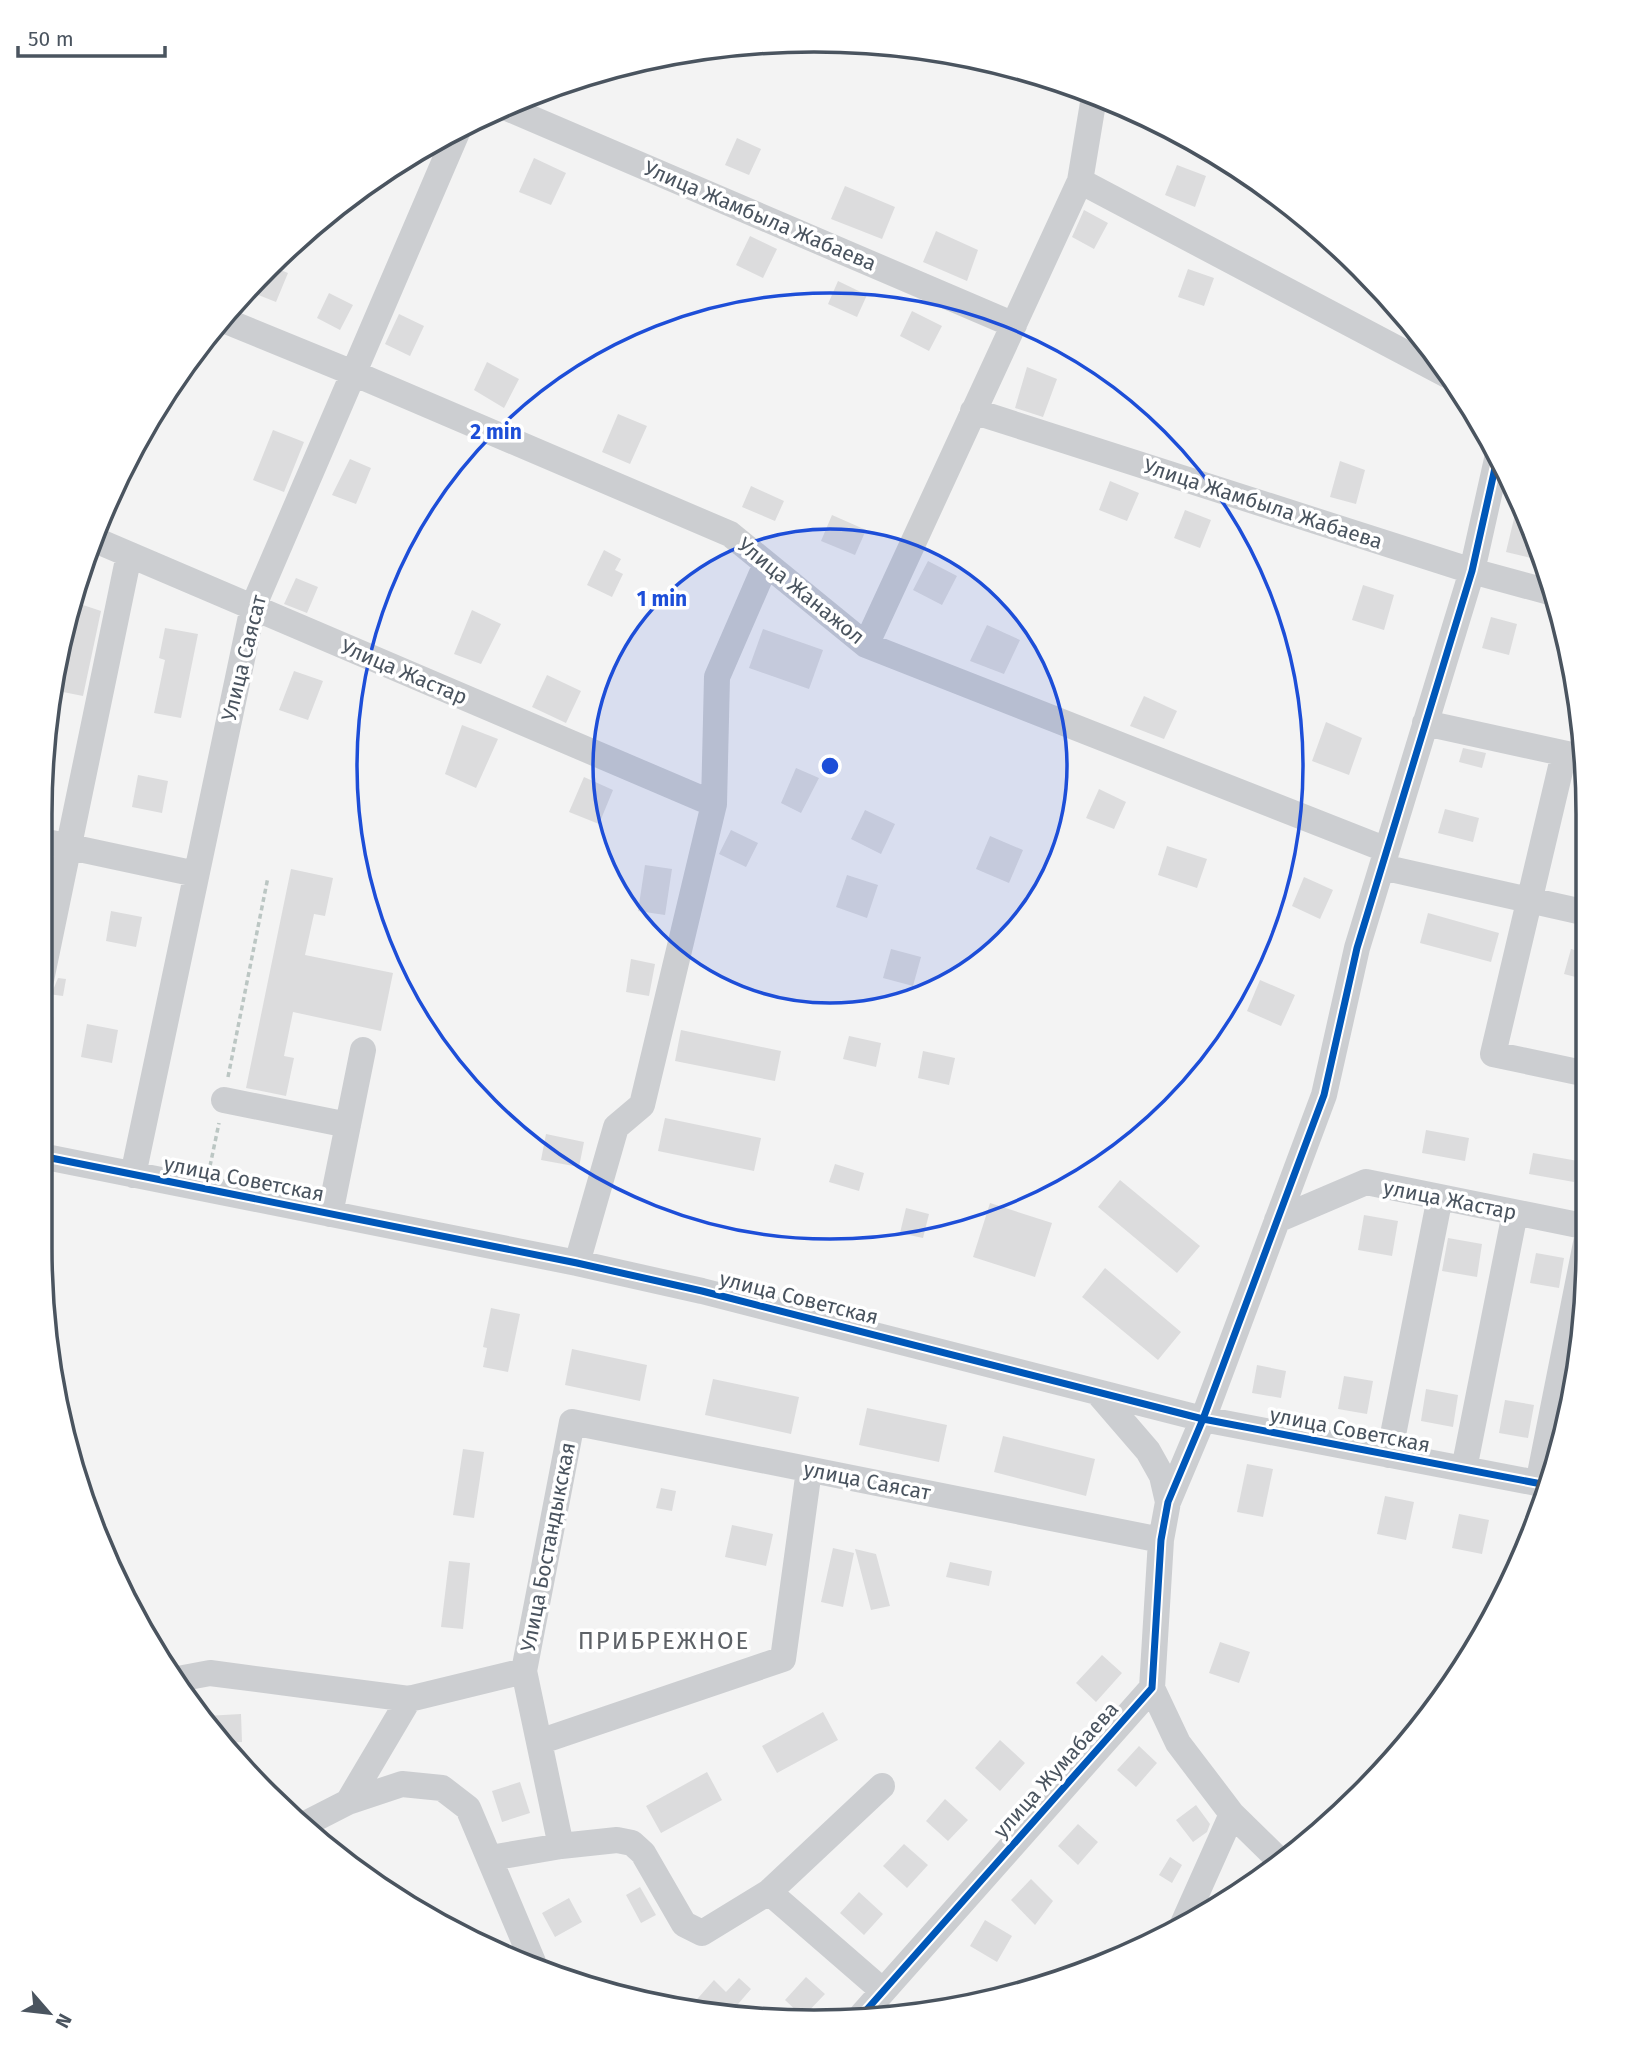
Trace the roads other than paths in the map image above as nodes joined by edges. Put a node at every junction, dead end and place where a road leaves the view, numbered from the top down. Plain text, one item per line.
1 (1093, 105) edge
2 (518, 113) edge
3 (452, 145) edge
4 (1080, 181) junction
5 (232, 323) edge
6 (1014, 325) junction
7 (1429, 365) edge
8 (353, 373) junction
9 (974, 411) junction
10 (1494, 472) edge
11 (103, 543) edge
12 (130, 555) junction
13 (766, 564) junction
14 (1472, 571) junction
15 (1542, 590) edge
16 (253, 607) junction
17 (866, 645) junction
18 (1425, 723) junction
19 (1574, 756) edge
20 (1573, 758) edge
21 (714, 804) junction
22 (52, 843) edge
23 (67, 847) junction
24 (1384, 859) junction
25 (196, 874) junction
26 (1529, 900) junction
27 (1576, 911) edge
28 (52, 924) edge
29 (363, 1050) dead end
30 (1576, 1072) edge
31 (224, 1100) road end
32 (348, 1125) junction
33 (52, 1158) edge
34 (133, 1175) junction
35 (1440, 1198) junction
36 (1515, 1213) junction
37 (330, 1214) junction
38 (1278, 1220) junction
39 (1576, 1225) edge
40 (577, 1263) junction
41 (1571, 1325) edge
42 (1098, 1393) junction
43 (1203, 1419) junction
44 (572, 1422) joint
45 (1548, 1450) edge
46 (1389, 1455) junction
47 (1464, 1469) junction
48 (809, 1470) junction
49 (1538, 1484) edge
50 (1168, 1502) junction
51 (1161, 1541) junction
52 (524, 1671) junction
53 (186, 1678) edge
54 (1152, 1688) junction
55 (409, 1699) junction
56 (539, 1742) junction
57 (882, 1786) dead end
58 (348, 1802) junction
59 (1232, 1814) junction
60 (312, 1821) edge
61 (561, 1846) junction
62 (1274, 1855) edge
63 (490, 1858) junction
64 (769, 1892) junction
65 (1188, 1911) edge
66 (530, 1955) edge
67 (883, 1992) junction
68 (869, 2008) edge

1 - 4 street
2 - 6 street, Улица Жамбыла Жабаева
3 - 8 street, Улица Саясат
4 - 6 street
4 - 7 street
5 - 8 street, Улица Жанажол
6 - 9 street
8 - 13 street, Улица Жанажол
8 - 16 street, Улица Саясат
9 - 14 street, Улица Жамбыла Жабаева
9 - 17 street
10 - 14 street
11 - 12 street, Улица Жастар
12 - 16 street, Улица Жастар
12 - 23 street
13 - 17 street, Улица Жанажол
13 - 21 street
14 - 15 street, Улица Жамбыла Жабаева
14 - 18 street
16 - 21 street, Улица Жастар
16 - 25 street, Улица Саясат
17 - 24 street, Улица Жанажол
18 - 19 street
18 - 24 street
20 - 26 street
21 - 40 street
22 - 23 street
23 - 25 street
23 - 28 street
24 - 26 street, Улица Жанажол
24 - 38 street
25 - 34 street, Улица Саясат
26 - 27 street, Улица Жанажол
26 - 30 street
29 - 32 street
31 - 32 street
32 - 37 street
33 - 34 street, улица Советская
34 - 37 street, улица Советская
35 - 36 street, улица Жастар
35 - 38 street, улица Жастар
35 - 46 street
36 - 39 street, улица Жастар
36 - 47 street
37 - 40 street, улица Советская
38 - 43 street
40 - 42 street, улица Советская
41 - 45 street
42 - 43 street, улица Советская
42 - 50 street
43 - 46 street, улица Советская
43 - 50 street
44 - 48 street, улица Саясат
44 - 52 street, Улица Бостандыкская
46 - 47 street, улица Советская
47 - 49 street, улица Советская
48 - 51 street, улица Саясат
48 - 56 street
50 - 51 street
51 - 54 street
52 - 55 street, Улица Бостандыкская
52 - 56 street, Улица Бостандыкская
53 - 55 street, Улица Бостандыкская
54 - 59 street
54 - 67 street, улица Жумабаева
55 - 58 street
56 - 61 street, Улица Бостандыкская
57 - 64 street
58 - 60 street
58 - 63 street
59 - 62 street
59 - 65 street
61 - 63 street
61 - 64 street
63 - 66 street
64 - 67 street
67 - 68 street, улица Жумабаева

